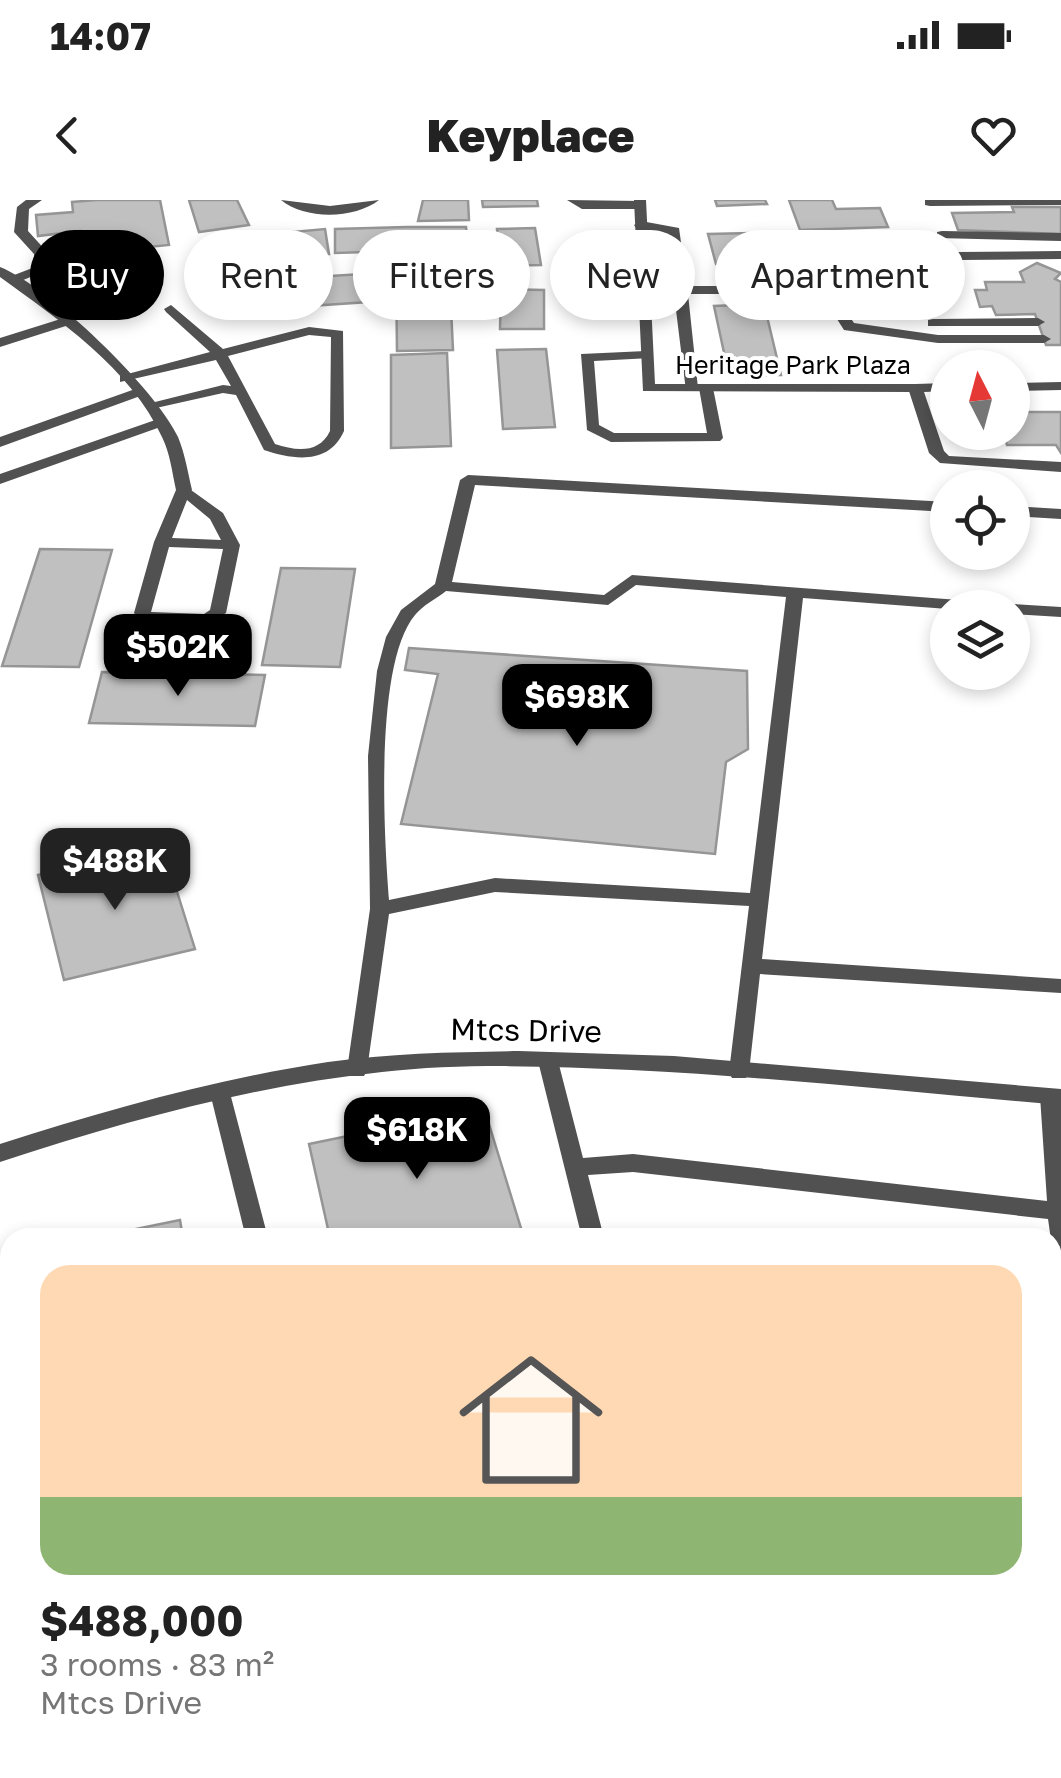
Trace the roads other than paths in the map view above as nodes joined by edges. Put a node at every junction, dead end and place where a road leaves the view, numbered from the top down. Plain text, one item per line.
1 (36, 200) edge
2 (286, 200) edge
3 (373, 200) edge
4 (573, 200) edge
5 (1061, 201) edge
6 (640, 202) edge
7 (930, 202) edge
8 (640, 225) junction
9 (640, 230) edge
10 (668, 230) edge
11 (965, 235) edge
12 (1061, 237) edge
13 (1061, 254) edge
14 (965, 255) edge
15 (0, 271) edge
16 (14, 280) junction
17 (171, 309) dead end
18 (645, 320) edge
19 (686, 320) edge
20 (844, 320) edge
21 (66, 321) junction
22 (935, 331) junction
23 (1041, 331) dead end
24 (0, 343) edge
25 (1061, 346) edge
26 (220, 354) junction
27 (646, 355) junction
28 (126, 379) junction
29 (1030, 386) edge
30 (1061, 386) edge
31 (698, 388) junction
32 (915, 388) junction
33 (930, 388) edge
34 (138, 392) junction
35 (242, 392) junction
36 (152, 407) junction
37 (161, 422) junction
38 (0, 442) edge
39 (1061, 467) edge
40 (0, 478) edge
41 (184, 490) junction
42 (930, 507) edge
43 (1030, 512) edge
44 (1061, 514) edge
45 (162, 542) junction
46 (232, 545) junction
47 (443, 586) junction
48 (794, 592) junction
49 (930, 603) edge
50 (1030, 609) edge
51 (1061, 612) edge
52 (759, 900) junction
53 (380, 909) junction
54 (752, 966) junction
55 (1061, 986) edge
56 (548, 1062) junction
57 (357, 1070) junction
58 (739, 1072) junction
59 (220, 1093) junction
60 (1055, 1096) edge
61 (0, 1153) edge
62 (575, 1167) junction
63 (1058, 1210) junction
64 (254, 1228) edge
65 (590, 1228) edge
66 (1060, 1228) edge

1 - 16 street
2 - 3 street
4 - 6 street
5 - 7 street
6 - 8 street, Heritage Park Plaza
8 - 9 street, Heritage Park Plaza
8 - 10 street
11 - 12 street
13 - 14 street
15 - 16 street
16 - 21 street
17 - 26 street
18 - 27 street, Heritage Park Plaza
19 - 31 street
20 - 22 street
21 - 24 street
21 - 28 street
22 - 23 street
22 - 25 street
26 - 28 street
26 - 35 street
26 - 35 street
27 - 31 street, Heritage Park Plaza
27 - 31 street
28 - 34 street
29 - 30 street
31 - 32 street, Heritage Park Plaza
32 - 33 street, Heritage Park Plaza
32 - 39 street
34 - 36 street
34 - 38 street
35 - 36 street
36 - 37 street
37 - 40 street
37 - 41 street
41 - 45 street
41 - 46 street
42 - 47 street
43 - 44 street
45 - 46 street
45 - 46 street
47 - 48 street
47 - 53 street
48 - 49 street
48 - 52 street
50 - 51 street
52 - 53 street
52 - 54 street
53 - 57 street
54 - 55 street
54 - 58 street
56 - 57 street, Mtcs Drive
56 - 58 street, Mtcs Drive
56 - 62 street
57 - 59 street, Mtcs Drive
58 - 60 street, Mtcs Drive
59 - 61 street, Mtcs Drive
59 - 64 street
60 - 63 street
62 - 63 street
62 - 65 street
63 - 66 street

